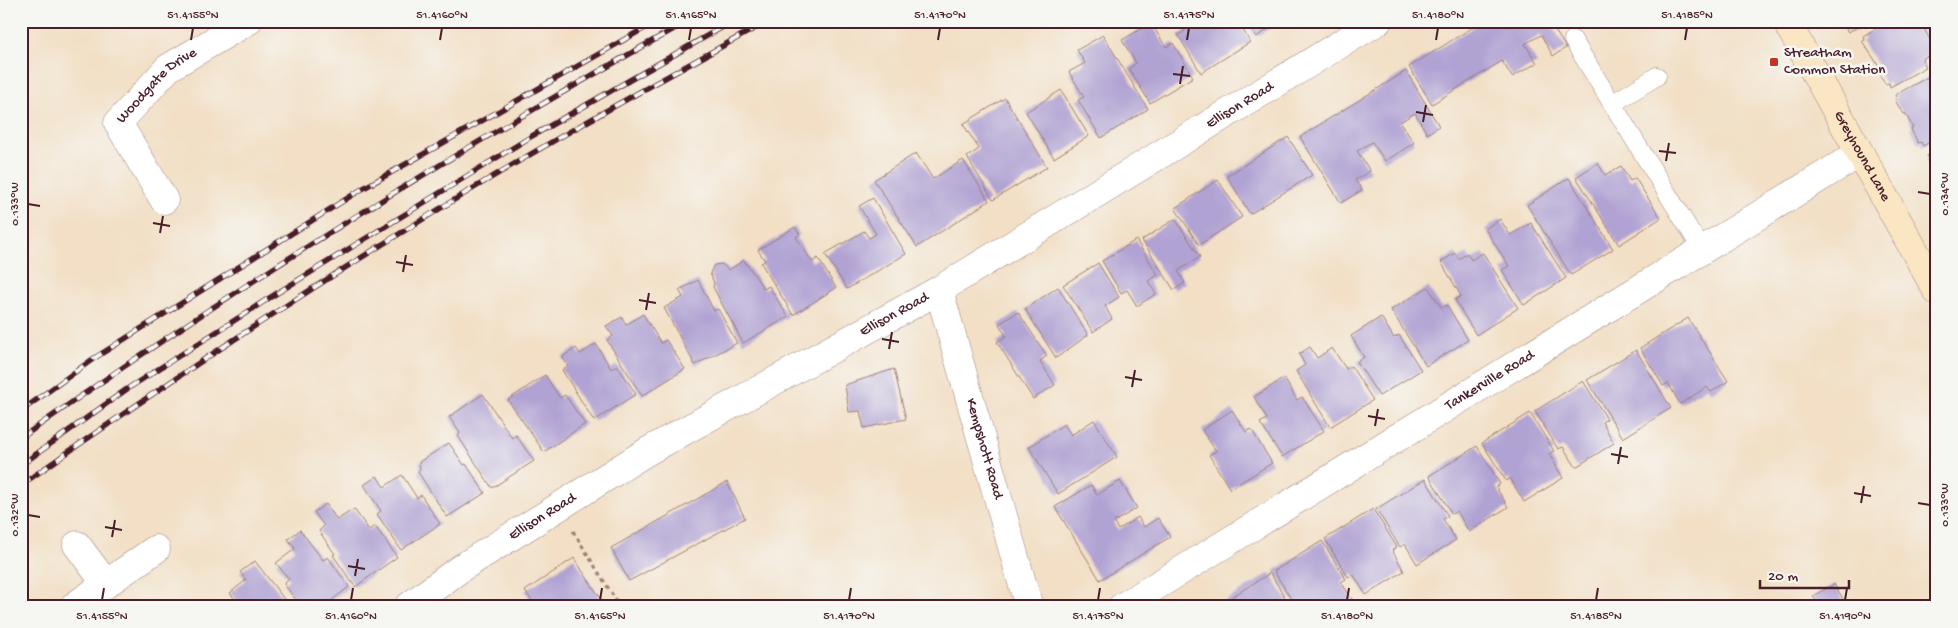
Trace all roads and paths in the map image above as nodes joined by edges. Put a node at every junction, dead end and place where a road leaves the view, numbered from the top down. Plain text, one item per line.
1 (248, 21) edge
2 (1378, 21) edge
3 (1786, 21) edge
4 (1573, 40) dead end
5 (1657, 76) dead end
6 (1612, 104) junction
7 (1860, 153) junction
8 (164, 200) dead end
9 (1702, 250) junction
10 (939, 290) junction
11 (1937, 291) edge
12 (568, 524) dead end
13 (77, 545) dead end
14 (156, 549) dead end
15 (106, 584) junction
16 (73, 607) edge
17 (408, 607) edge
18 (620, 607) edge
19 (1029, 607) edge
20 (1122, 607) edge

1 - 8 street, Woodgate Drive
2 - 10 street, Ellison Road
3 - 7 main road, Greyhound Lane
4 - 6 lane
5 - 6 lane
6 - 9 lane
7 - 9 street, Tankerville Road
7 - 11 main road, Greyhound Lane
9 - 20 street, Tankerville Road
10 - 17 street, Ellison Road
10 - 19 street, Kempshott Road
12 - 18 path
13 - 15 street
14 - 15 street
15 - 16 street

